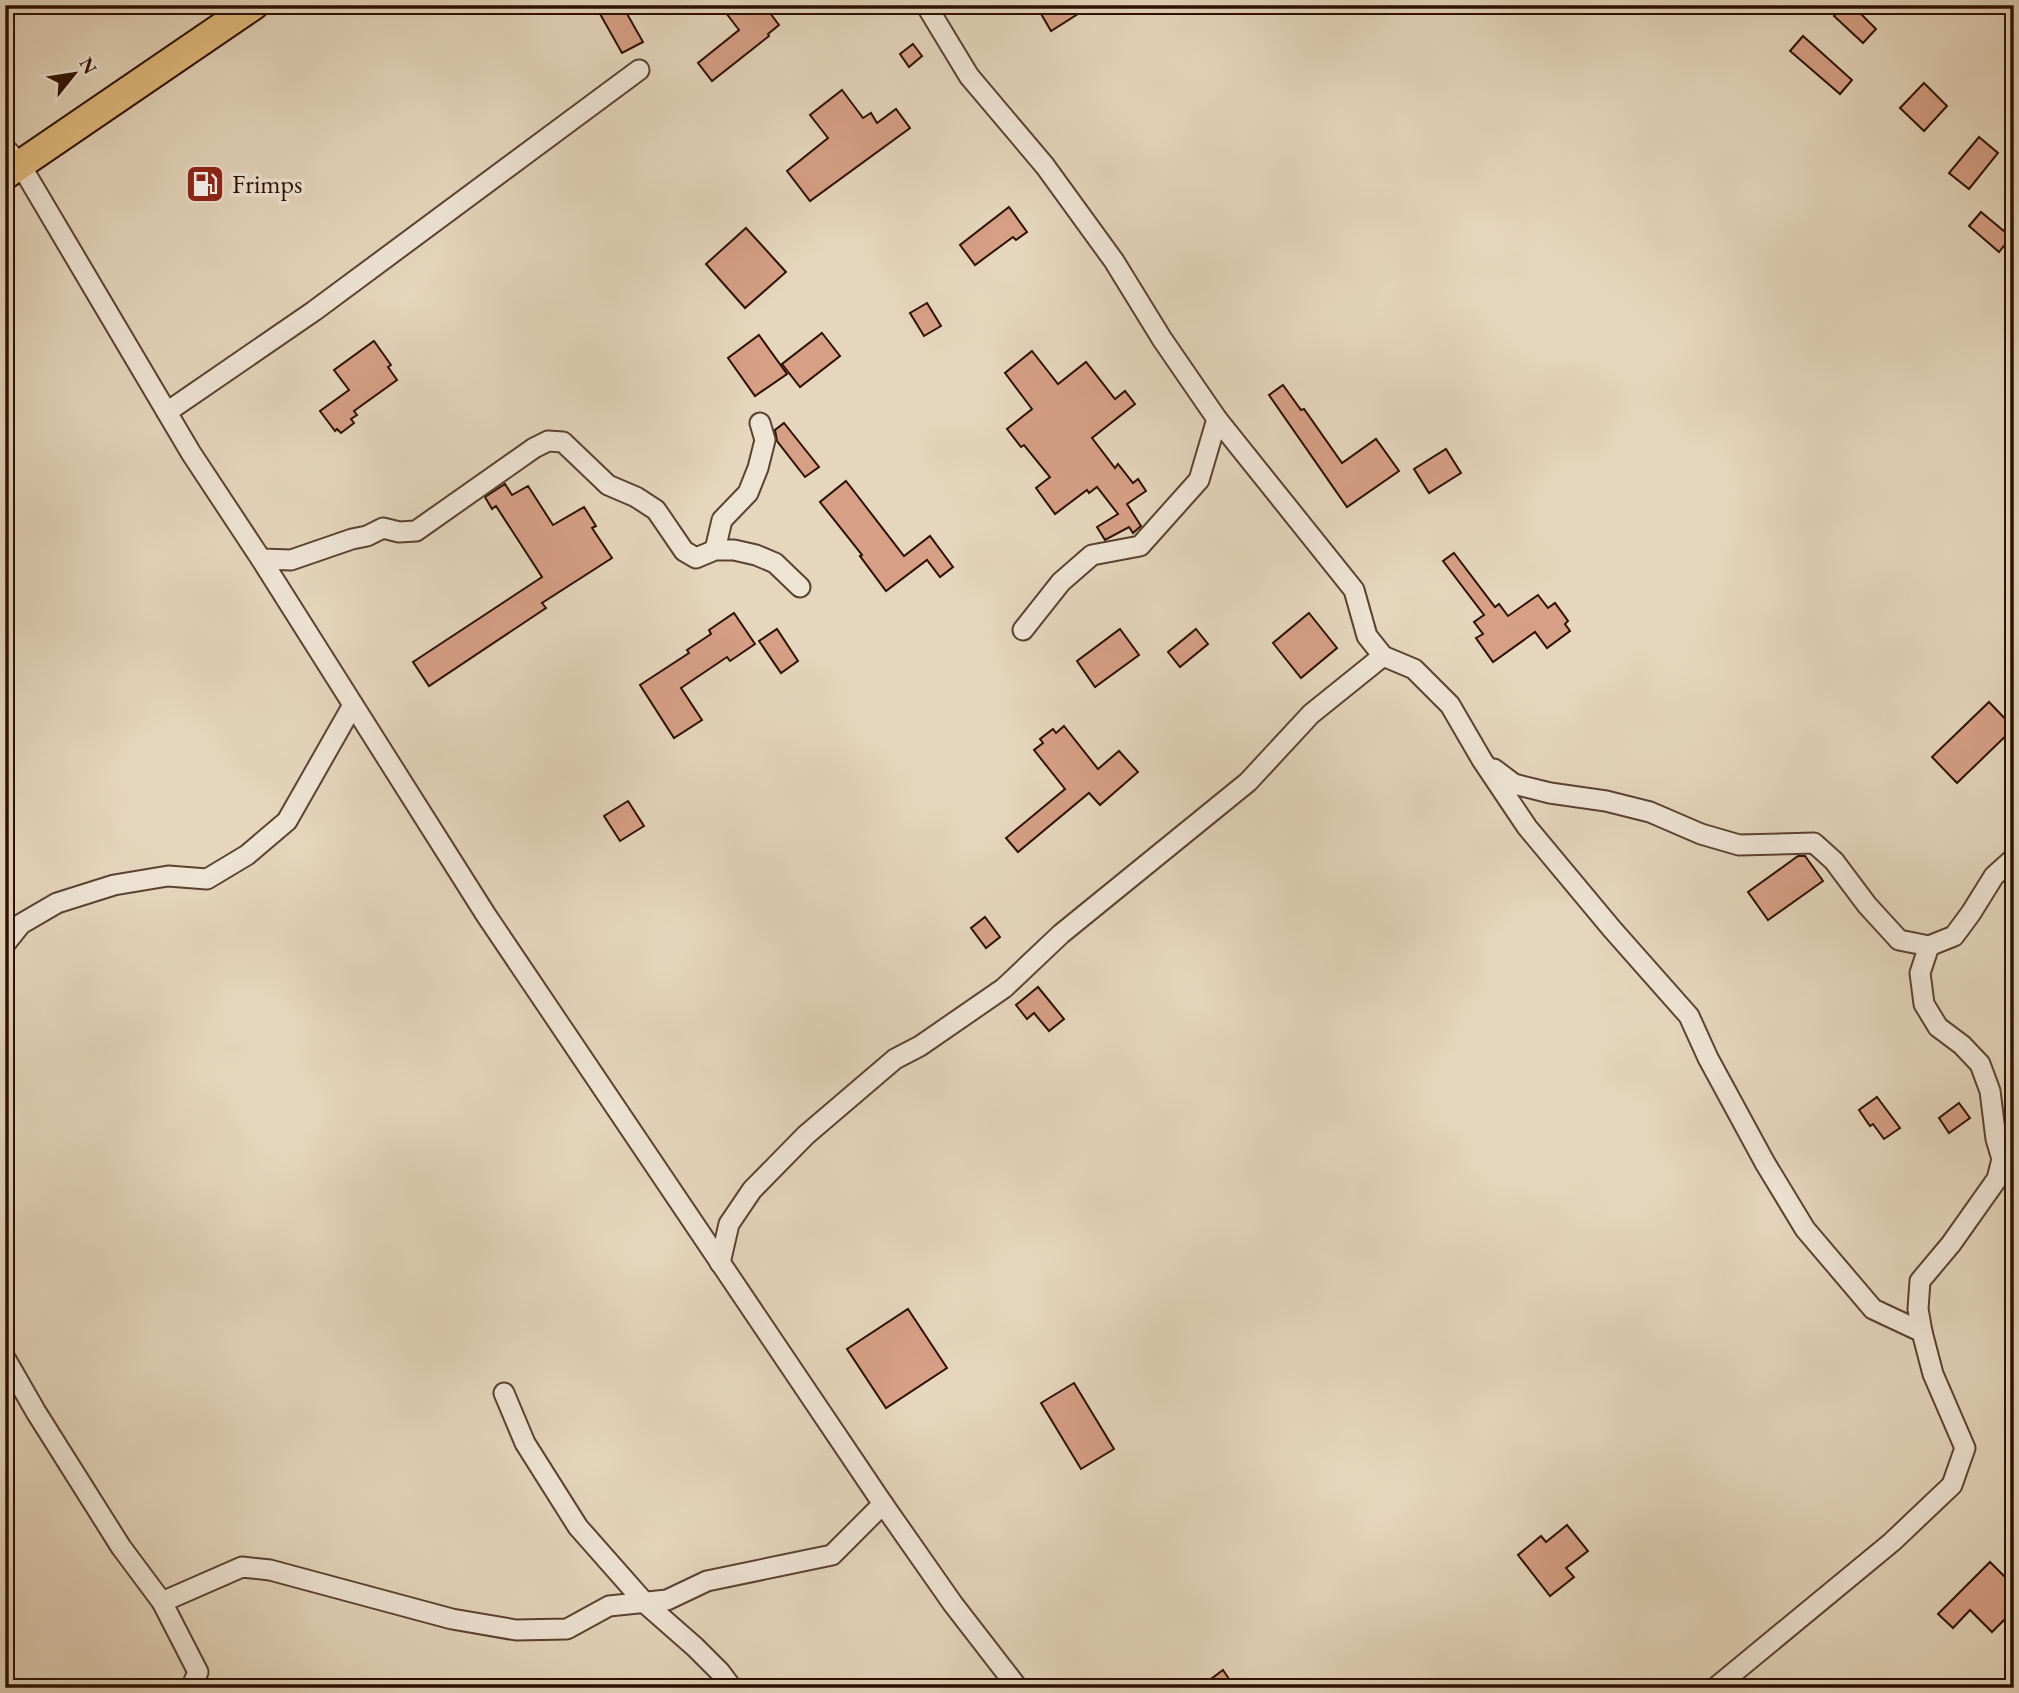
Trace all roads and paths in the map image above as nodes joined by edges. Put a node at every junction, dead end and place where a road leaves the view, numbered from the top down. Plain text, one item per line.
1 (254, 5) edge
2 (926, 5) edge
3 (639, 70) dead end
4 (10, 162) edge
5 (167, 412) junction
6 (1217, 419) junction
7 (760, 423) dead end
8 (715, 550) junction
9 (261, 559) junction
10 (800, 587) dead end
11 (1023, 630) dead end
12 (1383, 656) junction
13 (353, 705) junction
14 (1482, 760) junction
15 (2014, 858) edge
16 (5, 944) edge
17 (1928, 946) junction
18 (720, 1263) junction
19 (1922, 1332) junction
20 (5, 1358) edge
21 (504, 1392) dead end
22 (883, 1504) junction
23 (162, 1602) junction
24 (646, 1604) junction
25 (191, 1688) edge
26 (732, 1688) edge
27 (1018, 1688) edge
28 (1715, 1688) edge

1 - 4 highway
2 - 6 street
3 - 5 street
4 - 5 street
5 - 9 street
6 - 11 street
6 - 12 street
7 - 8 street
8 - 9 street
8 - 10 street
9 - 13 street
12 - 14 street
12 - 18 street
13 - 16 street
13 - 18 street
14 - 17 street
14 - 19 street
15 - 17 street
17 - 19 street
18 - 22 street
19 - 28 street
20 - 23 street
21 - 24 street
22 - 24 street
22 - 27 street
23 - 24 street
23 - 25 street
24 - 26 street

